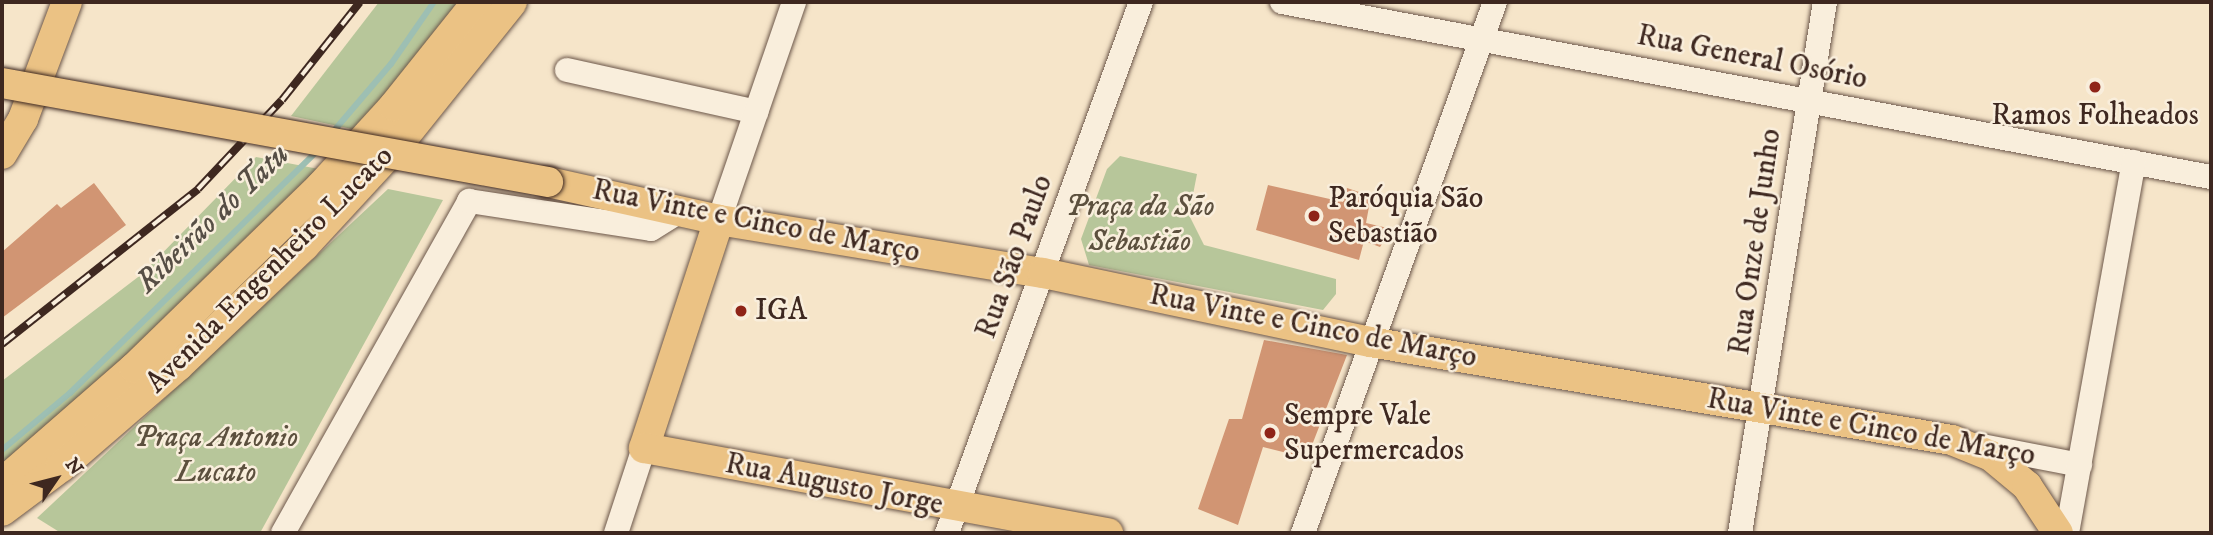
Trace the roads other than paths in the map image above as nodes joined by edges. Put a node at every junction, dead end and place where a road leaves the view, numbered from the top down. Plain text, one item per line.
1 (67, 2) edge
2 (477, 2) edge
3 (512, 2) edge
4 (794, 2) edge
5 (1141, 2) edge
6 (1282, 2) edge
7 (1495, 2) edge
8 (1825, 2) edge
9 (1481, 39) junction
10 (567, 70) dead end
11 (2, 83) edge
12 (1809, 101) junction
13 (756, 112) junction
14 (2, 154) edge
15 (2134, 162) junction
16 (2211, 177) edge
17 (680, 211) junction
18 (719, 220) junction
19 (1043, 273) junction
20 (1370, 342) junction
21 (1763, 407) junction
22 (1952, 440) junction
23 (644, 448) junction
24 (2080, 465) junction
25 (2, 483) edge
26 (2, 511) edge
27 (951, 521) edge
28 (283, 533) edge
29 (616, 533) edge
30 (1108, 533) edge
31 (1303, 533) edge
32 (1740, 533) edge
33 (2058, 533) edge
34 (2067, 533) edge

1 - 14 main road
2 - 25 main road, Avenida Engenheiro Lucato
3 - 26 main road, Avenida Engenheiro Lucato
4 - 13 street
5 - 19 street, Rua São Paulo
6 - 9 street, Rua General Osório
7 - 9 street
8 - 12 street, Rua Onze de Junho
9 - 12 street, Rua General Osório
9 - 20 street
10 - 13 street
11 - 17 main road, Rua Vinte e Cinco de Março, bridge
12 - 15 street, Rua General Osório
12 - 21 street, Rua Onze de Junho
13 - 18 street
15 - 16 street, Rua General Osório
15 - 24 street
17 - 18 main road, Rua Vinte e Cinco de Março
17 - 28 street
18 - 19 main road, Rua Vinte e Cinco de Março
18 - 23 main road
19 - 20 main road, Rua Vinte e Cinco de Março
19 - 27 street, Rua São Paulo
20 - 21 main road, Rua Vinte e Cinco de Março
20 - 31 street
21 - 22 main road, Rua Vinte e Cinco de Março
21 - 32 street, Rua Onze de Junho
22 - 24 street, Rua Vinte e Cinco de Março
22 - 33 main road
23 - 27 main road, Rua Augusto Jorge
23 - 29 street
24 - 34 street
27 - 30 main road, Rua Augusto Jorge

